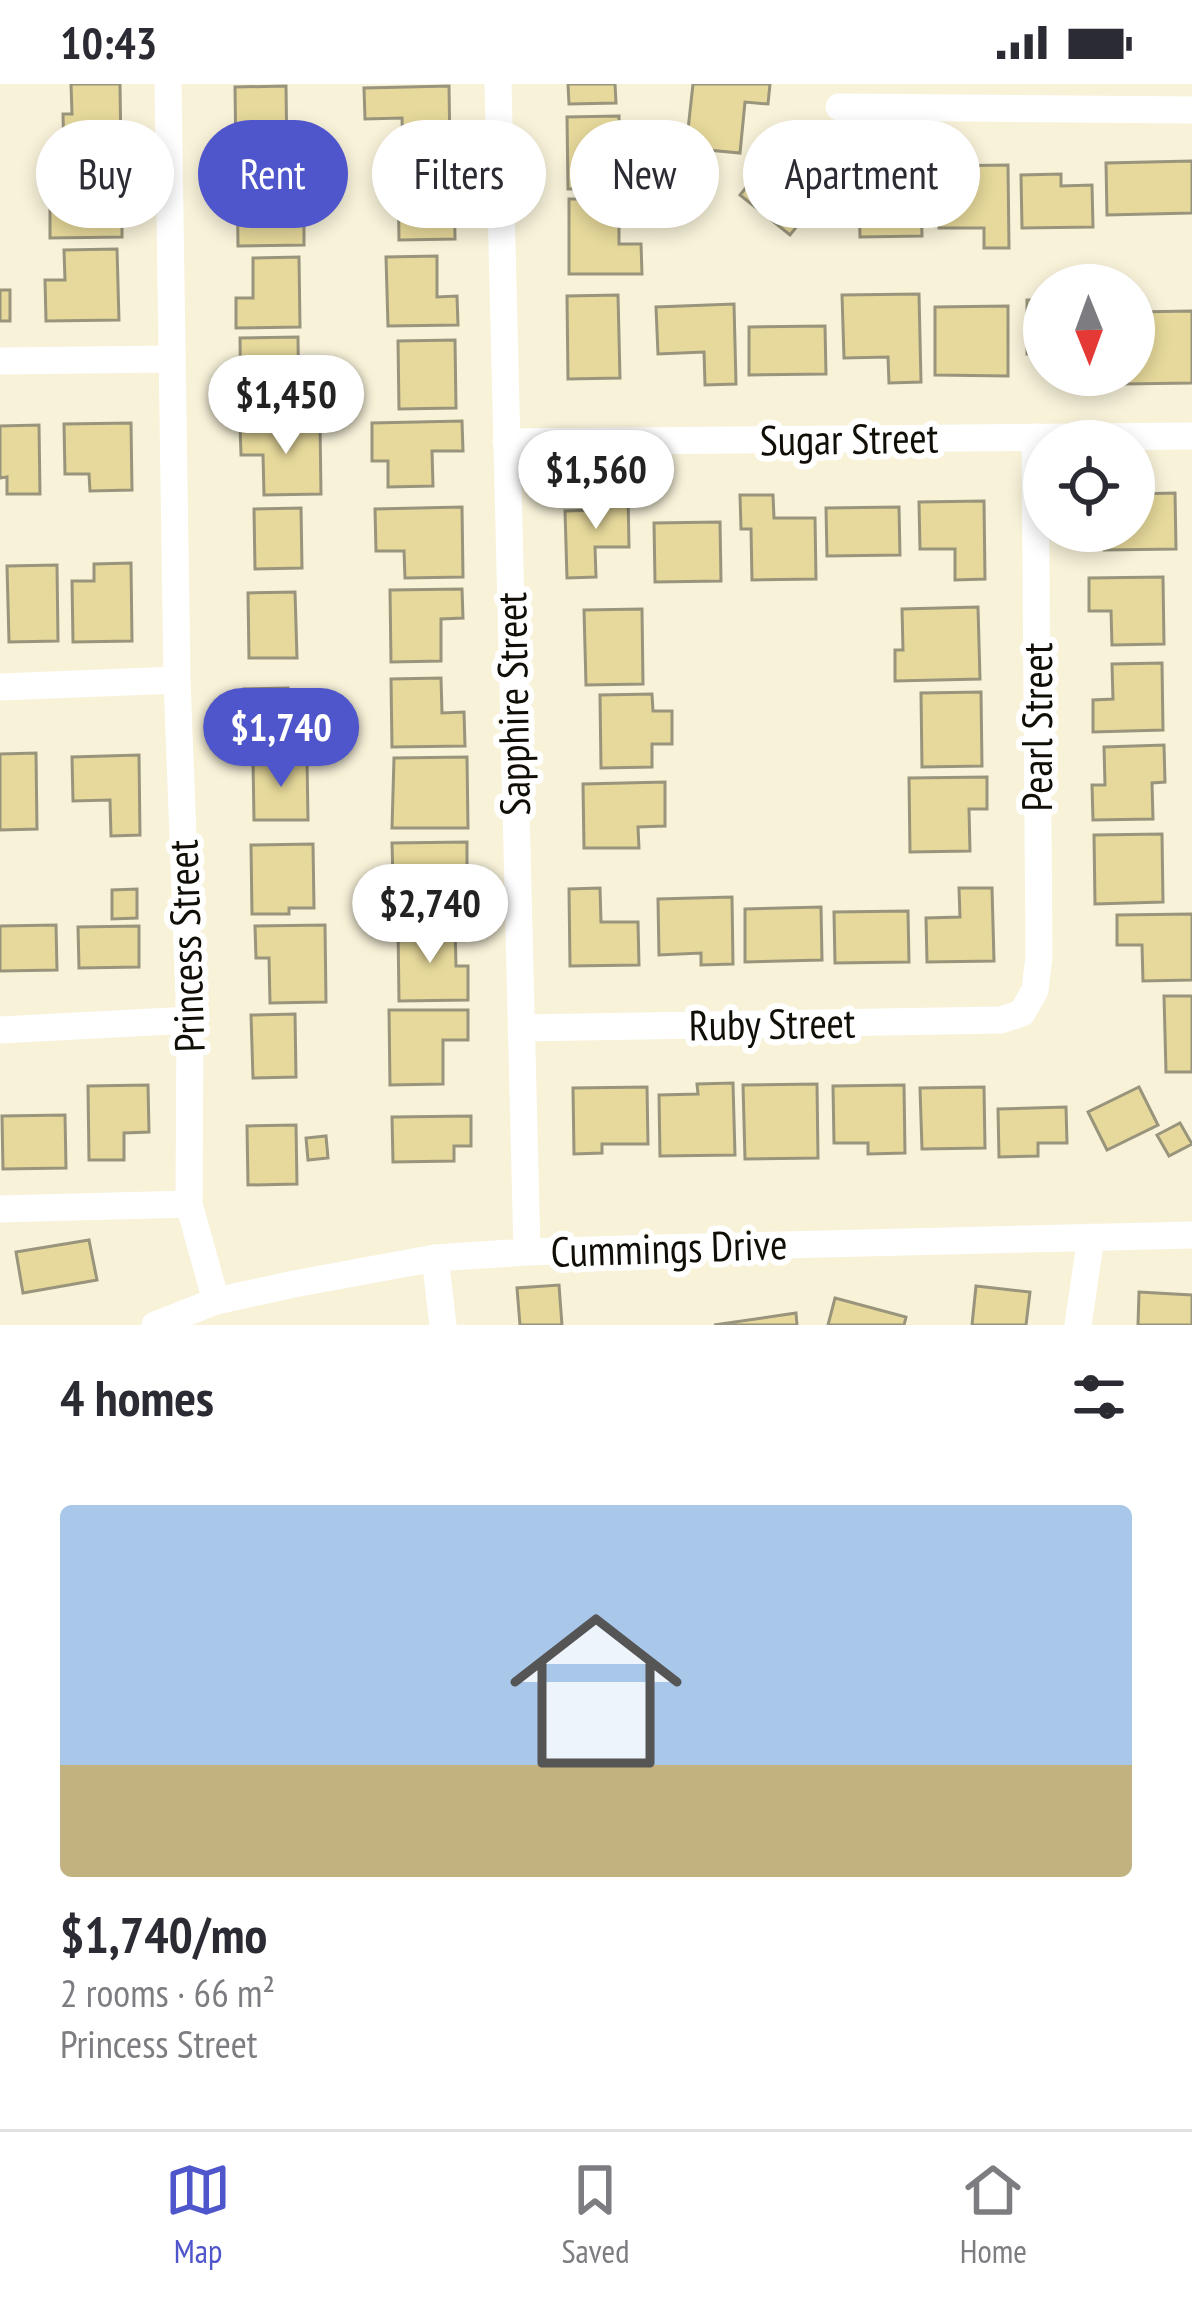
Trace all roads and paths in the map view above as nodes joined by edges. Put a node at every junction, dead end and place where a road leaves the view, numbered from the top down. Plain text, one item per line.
1 (167, 84) edge
2 (498, 84) edge
3 (839, 106) dead end
4 (1192, 110) edge
5 (171, 359) junction
6 (0, 361) edge
7 (1155, 436) edge
8 (1192, 436) edge
9 (1023, 437) edge
10 (506, 442) junction
11 (1036, 552) edge
12 (177, 680) junction
13 (0, 687) edge
14 (1022, 1013) joint
15 (190, 1020) junction
16 (521, 1028) junction
17 (0, 1030) edge
18 (189, 1204) junction
19 (0, 1209) edge
20 (1192, 1235) edge
21 (1090, 1237) junction
22 (527, 1252) junction
23 (435, 1258) junction
24 (216, 1301) junction
25 (155, 1325) edge
26 (442, 1325) edge
27 (1078, 1325) edge

1 - 5 street, Princess Street
2 - 10 street, Sapphire Street
3 - 4 street
5 - 6 street
5 - 12 street, Princess Street
7 - 8 street, Sugar Street
9 - 10 street, Sugar Street
10 - 16 street, Sapphire Street
11 - 14 street, Pearl Street
12 - 13 street
12 - 15 street, Princess Street
14 - 16 street, Ruby Street
15 - 17 street
15 - 18 street, Princess Street
16 - 22 street, Sapphire Street
18 - 19 street
18 - 24 street, Princess Street
20 - 21 street, Cummings Drive
21 - 22 street, Cummings Drive
21 - 27 street
22 - 23 street, Cummings Drive
23 - 24 street, Cummings Drive
23 - 26 street
24 - 25 street, Cummings Drive

